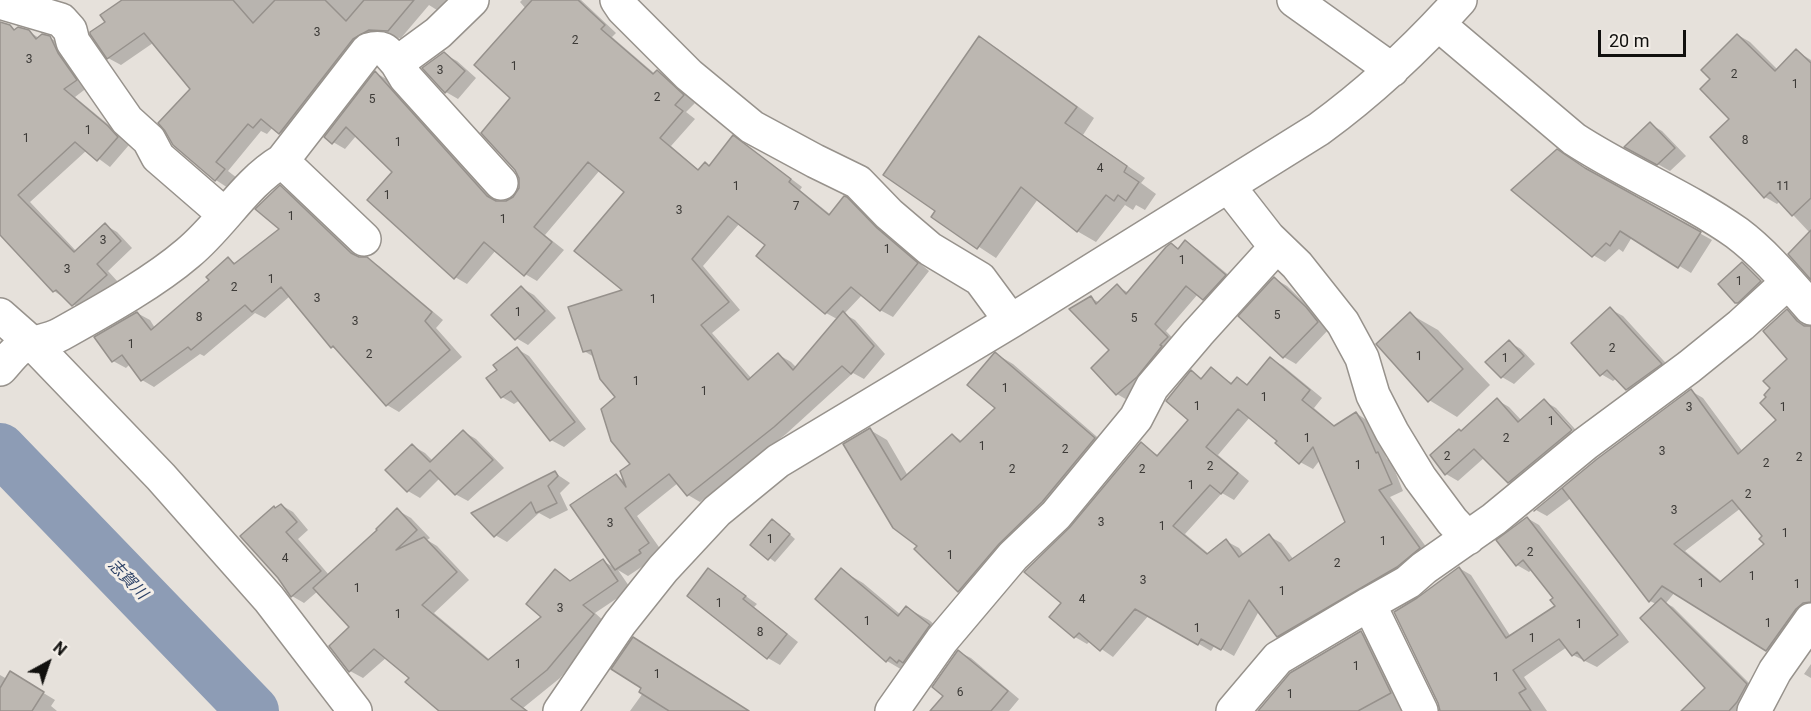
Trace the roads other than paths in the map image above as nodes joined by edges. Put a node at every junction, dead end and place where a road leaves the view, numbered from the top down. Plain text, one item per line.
1 (472, 0) edge
2 (617, 0) edge
3 (1294, 0) edge
4 (1460, 0) edge
5 (0, 2) edge
6 (1438, 24) junction
7 (397, 63) junction
8 (1392, 70) junction
9 (282, 160) junction
10 (501, 183) dead end
11 (1229, 187) junction
12 (225, 215) junction
13 (364, 239) dead end
14 (1276, 247) junction
15 (1788, 282) junction
16 (1811, 308) edge
17 (0, 315) edge
18 (1011, 321) junction
19 (17, 354) edge
20 (1468, 538) junction
21 (1369, 604) junction
22 (1811, 620) edge
23 (355, 711) edge
24 (560, 711) edge
25 (892, 711) edge
26 (1233, 711) edge
27 (1421, 711) edge
28 (1754, 711) edge

1 - 7 street
2 - 18 street
3 - 8 street
4 - 6 street
5 - 12 street
6 - 8 street
6 - 15 street
7 - 9 street
7 - 10 street
8 - 11 street
9 - 12 street
9 - 13 street
11 - 14 street
11 - 18 street
12 - 19 street
14 - 20 street
14 - 25 street
15 - 16 street
15 - 20 street
17 - 19 street
18 - 24 street
19 - 23 street
20 - 21 street
21 - 26 street
21 - 27 street
22 - 28 street

